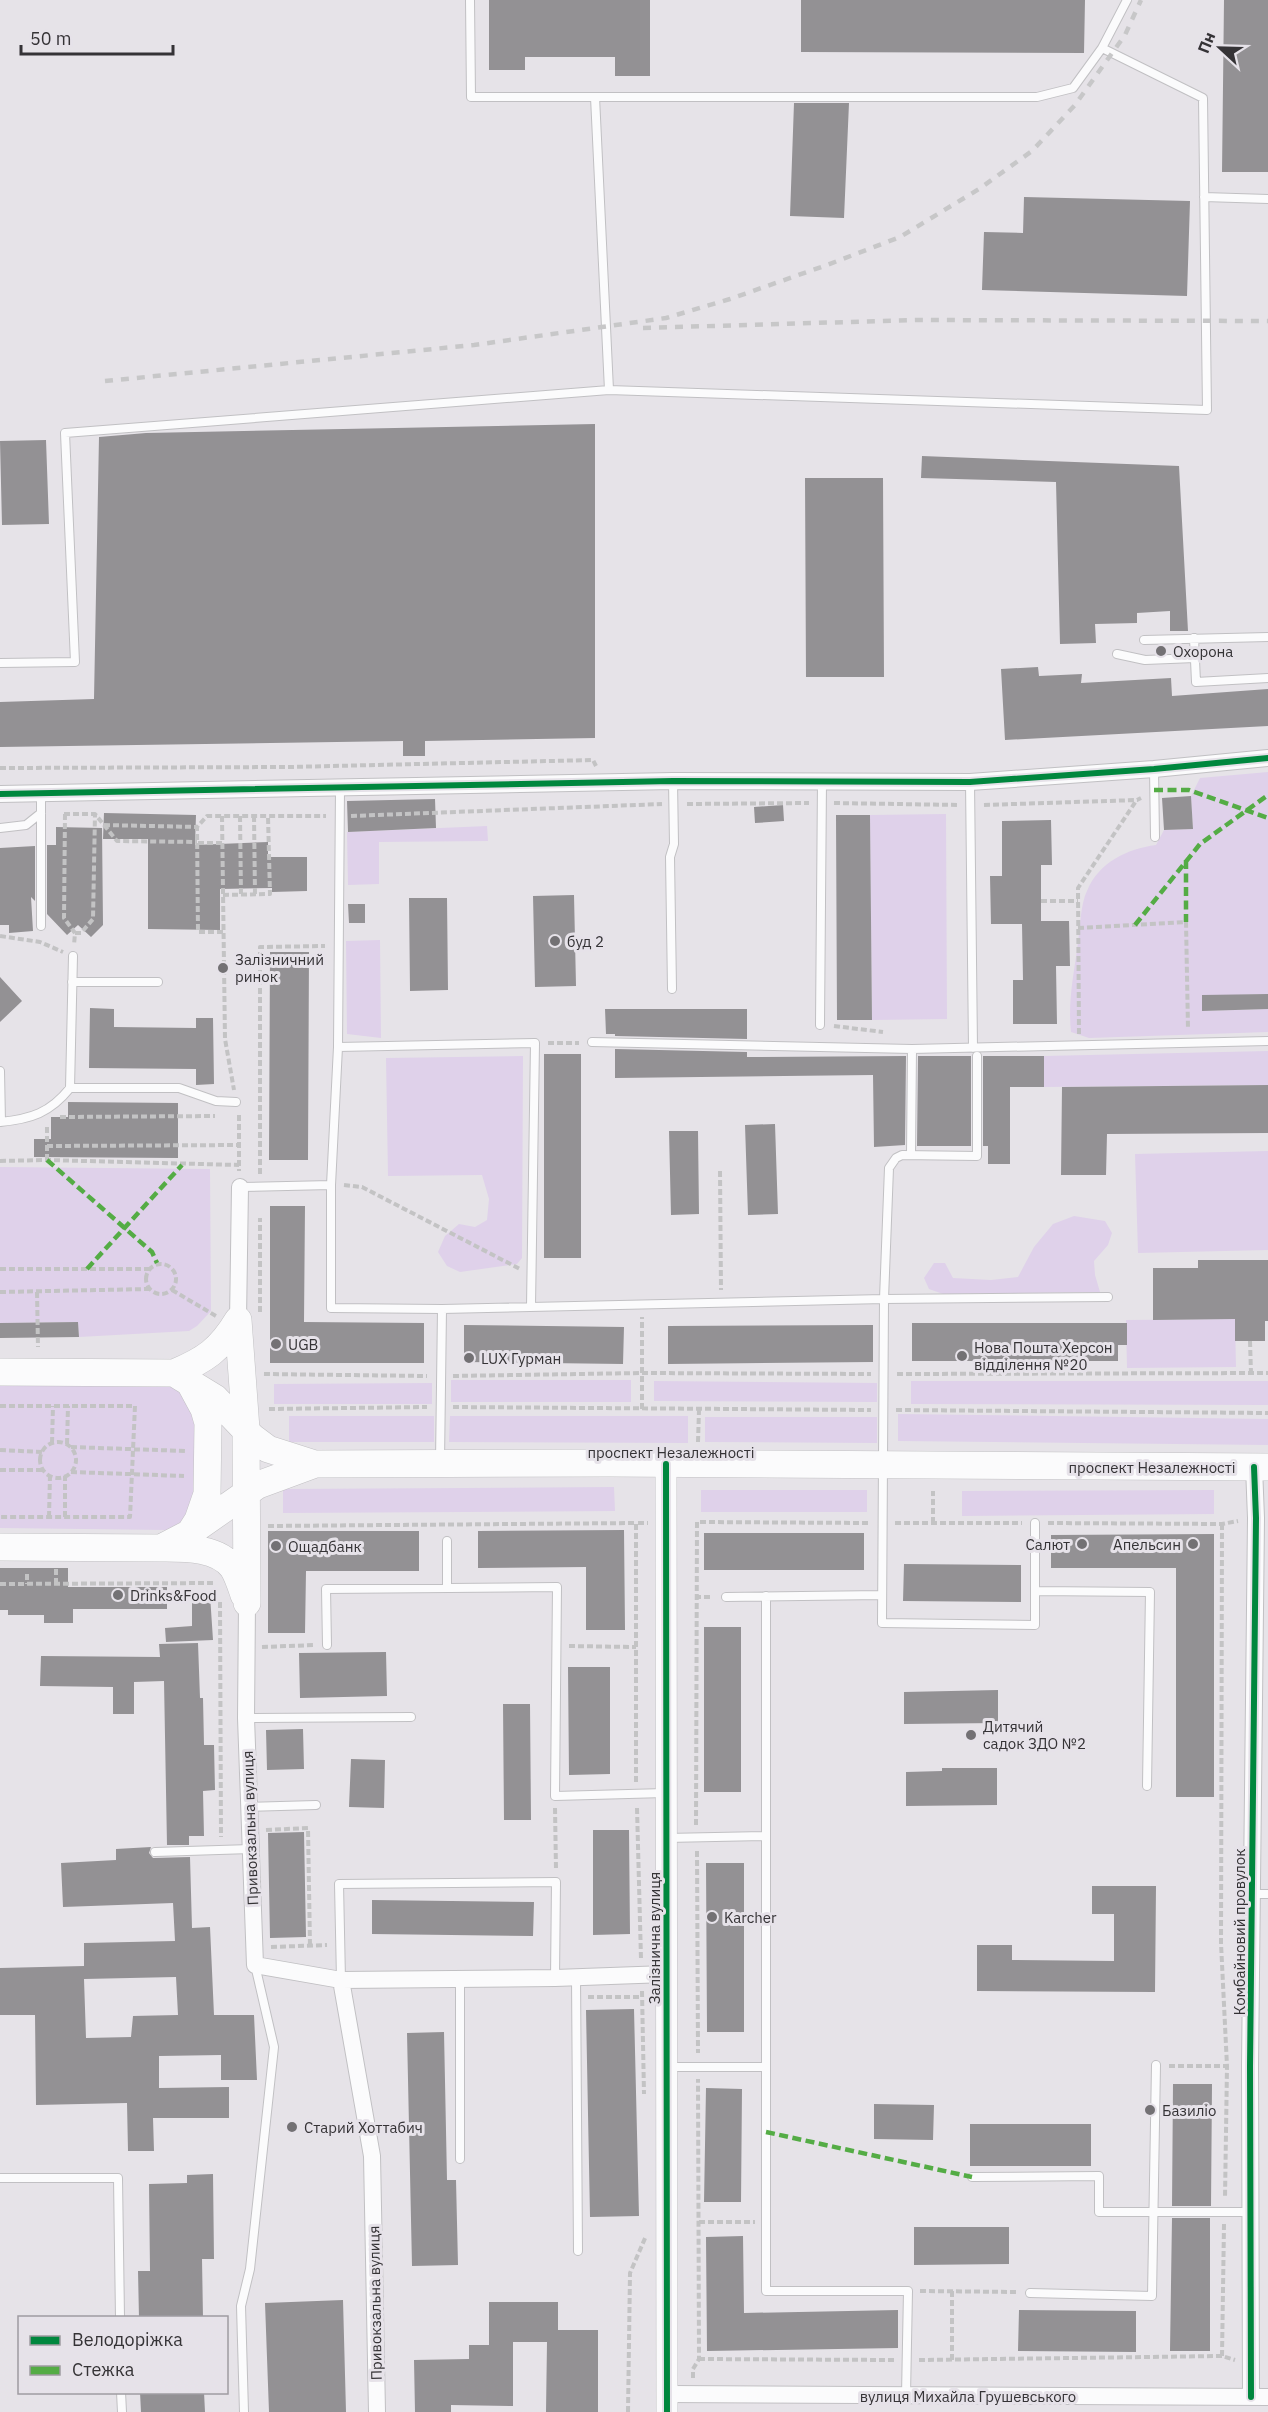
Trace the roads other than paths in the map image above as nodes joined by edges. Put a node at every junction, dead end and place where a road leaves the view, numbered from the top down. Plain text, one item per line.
1 (470, 0) edge
2 (1127, 0) edge
3 (1102, 48) junction
4 (595, 97) junction
5 (1204, 197) junction
6 (1268, 199) edge
7 (609, 390) junction
8 (1268, 637) edge
9 (1194, 638) junction
10 (1144, 640) dead end
11 (1118, 654) dead end
12 (1195, 658) junction
13 (0, 663) edge
14 (1268, 678) edge
15 (1268, 758) edge
16 (1154, 769) junction
17 (822, 780) junction
18 (674, 781) junction
19 (970, 782) junction
20 (340, 788) junction
21 (41, 793) junction
22 (0, 794) edge
23 (41, 813) junction
24 (0, 828) edge
25 (1155, 837) dead end
26 (41, 926) dead end
27 (73, 956) road end
28 (72, 982) junction
29 (158, 982) dead end
30 (672, 989) dead end
31 (820, 1025) road end
32 (1268, 1041) edge
33 (592, 1042) road end
34 (338, 1047) junction
35 (912, 1049) junction
36 (975, 1052) junction
37 (0, 1071) edge
38 (70, 1088) junction
39 (236, 1102) road end
40 (1, 1122) edge
41 (911, 1154) junction
42 (331, 1185) junction
43 (240, 1187) joint
44 (1108, 1298) dead end
45 (884, 1299) junction
46 (531, 1306) junction
47 (442, 1309) junction
48 (238, 1317) junction
49 (0, 1372) edge
50 (181, 1378) junction
51 (246, 1429) junction
52 (315, 1464) junction
53 (440, 1464) junction
54 (666, 1464) junction
55 (883, 1466) junction
56 (1261, 1467) edge
57 (247, 1492) junction
58 (1035, 1523) road end
59 (194, 1531) junction
60 (447, 1541) dead end
61 (0, 1547) edge
62 (161, 1548) junction
63 (447, 1586) junction
64 (1035, 1591) junction
65 (882, 1595) junction
66 (766, 1596) junction
67 (726, 1597) dead end
68 (247, 1603) junction
69 (327, 1645) road end
70 (411, 1717) dead end
71 (246, 1718) junction
72 (1148, 1786) dead end
73 (665, 1793) junction
74 (316, 1805) dead end
75 (249, 1807) junction
76 (765, 1836) junction
77 (665, 1839) junction
78 (251, 1849) junction
79 (155, 1852) dead end
80 (1260, 1894) edge
81 (255, 1965) junction
82 (666, 1974) junction
83 (576, 1977) junction
84 (460, 1978) junction
85 (555, 1978) junction
86 (341, 1980) junction
87 (1156, 2066) road end
88 (667, 2067) junction
89 (766, 2067) junction
90 (460, 2159) dead end
91 (972, 2177) dead end
92 (0, 2178) edge
93 (1154, 2212) junction
94 (1250, 2212) junction
95 (578, 2251) dead end
96 (1030, 2293) road end
97 (120, 2316) edge
98 (122, 2394) edge
99 (906, 2395) junction
100 (1259, 2397) edge
101 (667, 2403) edge
102 (1226, 2405) edge
103 (122, 2412) edge
104 (244, 2412) edge
105 (377, 2412) edge

1 - 4 lane
2 - 3 lane
3 - 4 lane
3 - 5 lane
4 - 7 lane
5 - 6 lane
5 - 7 lane
7 - 13 lane
8 - 9 lane
9 - 10 lane
9 - 12 lane
11 - 12 lane
12 - 14 lane
15 - 16 street
16 - 19 street
16 - 25 lane
17 - 18 street
17 - 19 street
17 - 31 lane
18 - 20 street
18 - 30 lane
19 - 36 lane
20 - 21 street
20 - 34 lane
21 - 22 street
21 - 23 lane
23 - 24 lane
23 - 26 lane
27 - 28 lane
28 - 29 lane
28 - 38 lane
32 - 36 lane
33 - 35 lane
34 - 42 lane
34 - 46 lane
35 - 36 lane
35 - 41 lane
36 - 41 lane
37 - 40 lane
38 - 39 lane
38 - 40 lane
41 - 45 lane
42 - 43 lane
42 - 47 lane
43 - 48 street
44 - 45 lane
45 - 46 lane
45 - 55 lane
46 - 47 lane
47 - 53 lane
48 - 50 main road
48 - 51 main road
49 - 50 main road
50 - 51 main road, проспект Незалежності
50 - 59 main road
51 - 52 main road, проспект Незалежності
51 - 57 main road
52 - 53 main road, проспект Незалежності
52 - 57 main road, проспект Незалежності
53 - 54 main road, проспект Незалежності
54 - 55 main road, проспект Незалежності
54 - 73 street, Залізнична вулиця
55 - 56 main road, проспект Незалежності
55 - 65 lane
56 - 80 street, Комбайновий провулок
57 - 59 main road, проспект Незалежності
57 - 68 main road
58 - 64 lane
59 - 62 main road, проспект Незалежності
60 - 63 lane
61 - 62 main road
62 - 68 main road
63 - 69 lane
63 - 73 lane
64 - 65 lane
64 - 72 lane
65 - 66 lane
66 - 67 lane
66 - 76 lane
68 - 71 street, Привокзальна вулиця
70 - 71 lane
71 - 75 street, Привокзальна вулиця
73 - 77 street, Залізнична вулиця
74 - 75 lane
75 - 78 street, Привокзальна вулиця
76 - 77 lane
76 - 89 lane
77 - 82 street, Залізнична вулиця
78 - 79 lane
78 - 81 street, Привокзальна вулиця
80 - 94 street, Комбайновий провулок
81 - 86 street
81 - 104 lane
82 - 83 street
82 - 88 street, Залізнична вулиця
83 - 85 street
83 - 95 lane
84 - 85 street
84 - 86 street
84 - 90 lane
85 - 86 lane
86 - 105 street, Привокзальна вулиця
87 - 93 lane
88 - 89 lane
88 - 101 street, Залізнична вулиця
89 - 99 lane
91 - 93 lane
92 - 97 lane
93 - 94 lane
93 - 96 lane
94 - 100 street, Комбайновий провулок
98 - 103 lane
99 - 101 street, вулиця Михайла Грушевського
99 - 102 street, вулиця Михайла Грушевського
100 - 102 street, вулиця Михайла Грушевського

